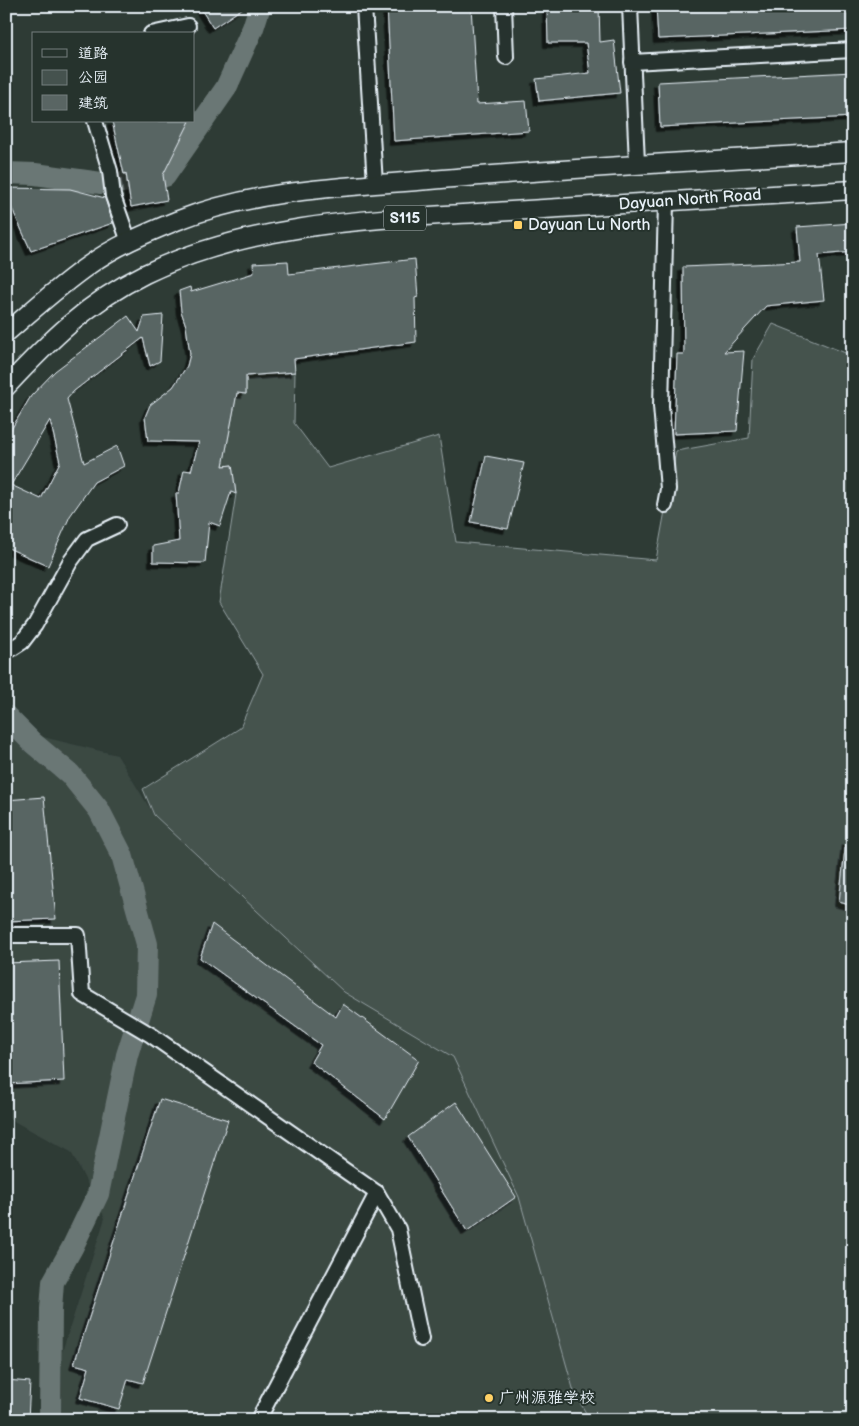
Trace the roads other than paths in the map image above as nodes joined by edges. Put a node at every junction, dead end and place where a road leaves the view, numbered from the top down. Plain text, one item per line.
1 (364, 6) edge
2 (504, 6) edge
3 (630, 6) edge
4 (188, 26) dead end
5 (160, 32) edge
6 (853, 50) edge
7 (506, 57) dead end
8 (632, 62) junction
9 (95, 122) edge
10 (853, 152) edge
11 (637, 163) junction
12 (374, 184) junction
13 (853, 190) edge
14 (666, 202) junction
15 (129, 242) junction
16 (6, 333) edge
17 (6, 387) edge
18 (665, 505) dead end
19 (116, 525) dead end
20 (6, 650) edge
21 (6, 935) edge
22 (377, 1193) junction
23 (422, 1339) dead end
24 (258, 1420) edge

1 - 12 street
2 - 7 street
3 - 8 street
4 - 5 street
6 - 8 street
8 - 11 street
9 - 15 street
10 - 11 main road, S115
11 - 12 main road, S115
12 - 15 main road, S115
13 - 14 main road, Dayuan North Road / S115
14 - 17 main road, Dayuan North Road / S115
14 - 18 street
15 - 16 main road, S115
19 - 20 street
21 - 22 street
22 - 23 street
22 - 24 street

